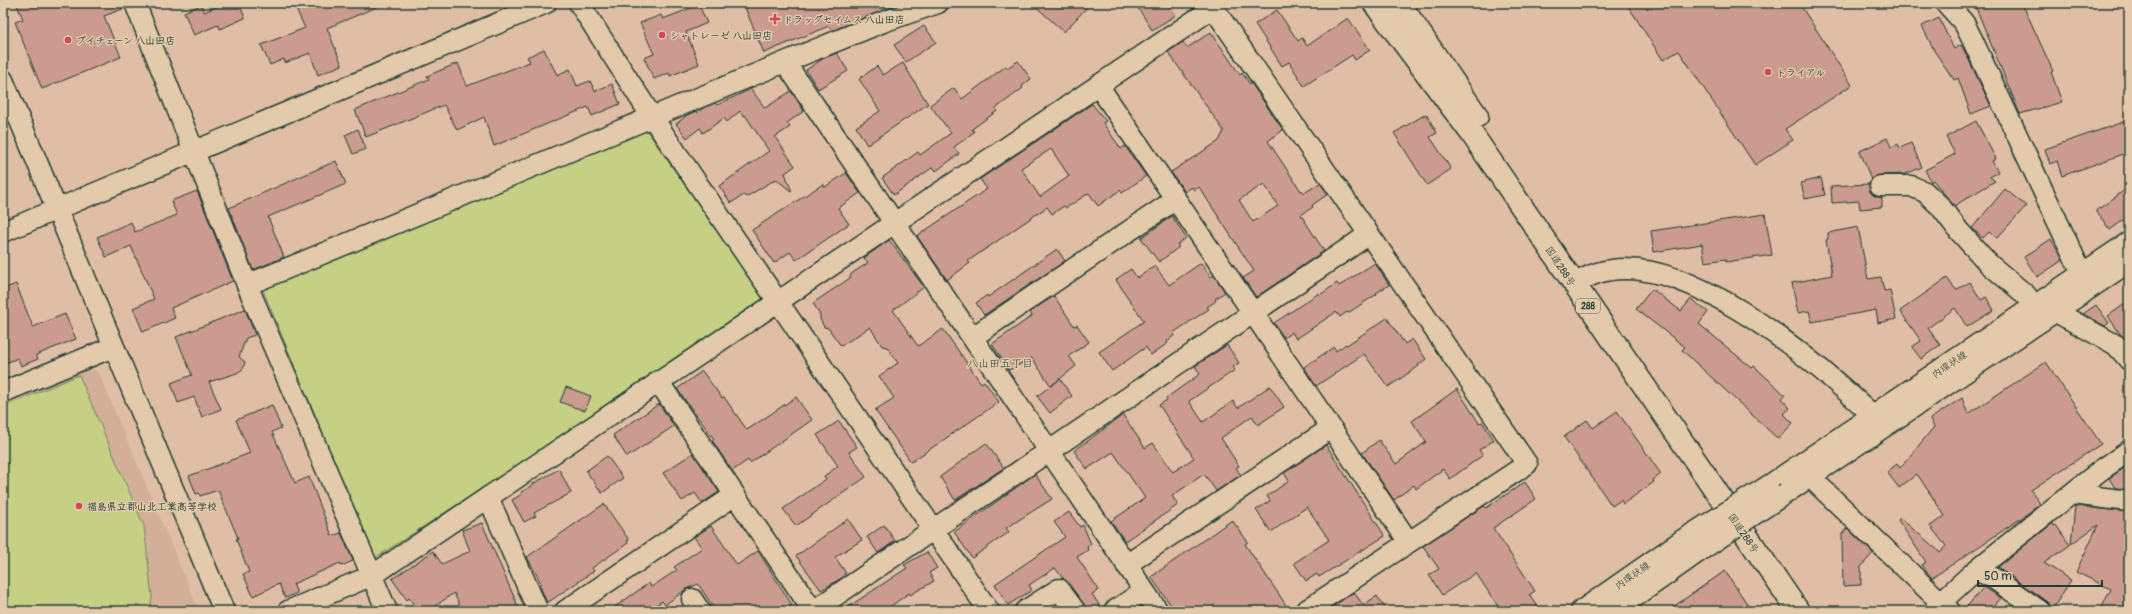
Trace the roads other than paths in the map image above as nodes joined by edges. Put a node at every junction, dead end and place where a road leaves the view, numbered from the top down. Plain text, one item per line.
1 (546, 3) edge
2 (579, 3) edge
3 (938, 3) edge
4 (1374, 3) edge
5 (1399, 3) edge
6 (1946, 3) edge
7 (142, 5) edge
8 (1212, 5) edge
9 (785, 62) junction
10 (3, 80) edge
11 (1098, 85) junction
12 (652, 117) junction
13 (193, 151) junction
14 (1880, 186) dead end
15 (1176, 198) junction
16 (57, 209) junction
17 (894, 223) junction
18 (3, 232) edge
19 (1368, 235) junction
20 (2129, 242) edge
21 (2129, 262) edge
22 (2082, 274) junction
23 (1580, 281) junction
24 (247, 285) junction
25 (780, 302) junction
26 (2034, 306) junction
27 (2056, 312) junction
28 (1254, 313) junction
29 (972, 337) junction
30 (113, 346) junction
31 (2129, 360) edge
32 (658, 381) junction
33 (3, 392) edge
34 (1879, 421) junction
35 (1331, 428) junction
36 (1050, 451) junction
37 (2129, 451) edge
38 (1810, 477) junction
39 (1777, 490) junction
40 (2072, 494) junction
41 (735, 495) junction
42 (488, 496) junction
43 (2129, 501) edge
44 (933, 531) junction
45 (1408, 541) junction
46 (1689, 548) junction
47 (1126, 565) junction
48 (1976, 570) junction
49 (373, 575) junction
50 (1144, 591) junction
51 (1942, 608) edge
52 (224, 611) edge
53 (288, 611) edge
54 (387, 611) edge
55 (538, 611) edge
56 (565, 611) edge
57 (813, 611) edge
58 (989, 611) edge
59 (1024, 611) edge
60 (1075, 611) edge
61 (1114, 611) edge
62 (1158, 611) edge
63 (1305, 611) edge
64 (1581, 611) edge
65 (1615, 611) edge
66 (1798, 611) edge
67 (1813, 611) edge
68 (2040, 611) edge

1 - 13 street
2 - 12 street
3 - 9 street
4 - 23 highway, 国道288号 / 288
5 - 23 highway, 国道288号 / 288
6 - 22 street
7 - 13 street
8 - 11 street
8 - 19 street
9 - 12 street
9 - 17 street
10 - 16 street
11 - 15 street
11 - 17 street
12 - 24 street
12 - 25 street
13 - 16 street
13 - 24 street
14 - 26 street
15 - 28 street
15 - 29 street
16 - 18 street
16 - 30 street
17 - 25 street
17 - 29 street
19 - 28 street
19 - 45 street
20 - 22 street, 内環状線
21 - 27 street, 内環状線
22 - 26 street, 内環状線
23 - 34 street
23 - 66 highway, 国道288号 / 288
23 - 67 highway, 国道288号 / 288
24 - 49 street
25 - 32 street
25 - 44 street
26 - 34 street, 内環状線
27 - 31 street
27 - 34 street, 内環状線
28 - 35 street
28 - 36 street
29 - 36 street
30 - 33 street
30 - 52 street
32 - 41 street
32 - 42 street
34 - 38 street, 内環状線
34 - 39 street, 内環状線
35 - 45 street
35 - 47 street
36 - 44 street
36 - 47 street
37 - 40 street
38 - 39 street, 内環状線
38 - 51 street
39 - 46 street, bridge
40 - 43 street
40 - 48 street
41 - 56 street
41 - 57 street
42 - 49 street
42 - 55 street
44 - 57 street
44 - 58 street
45 - 63 street
46 - 64 street, 内環状線
46 - 65 street
47 - 50 street
48 - 51 street
48 - 68 street
49 - 53 street
49 - 54 street
50 - 61 street
50 - 62 street
59 - 60 street

